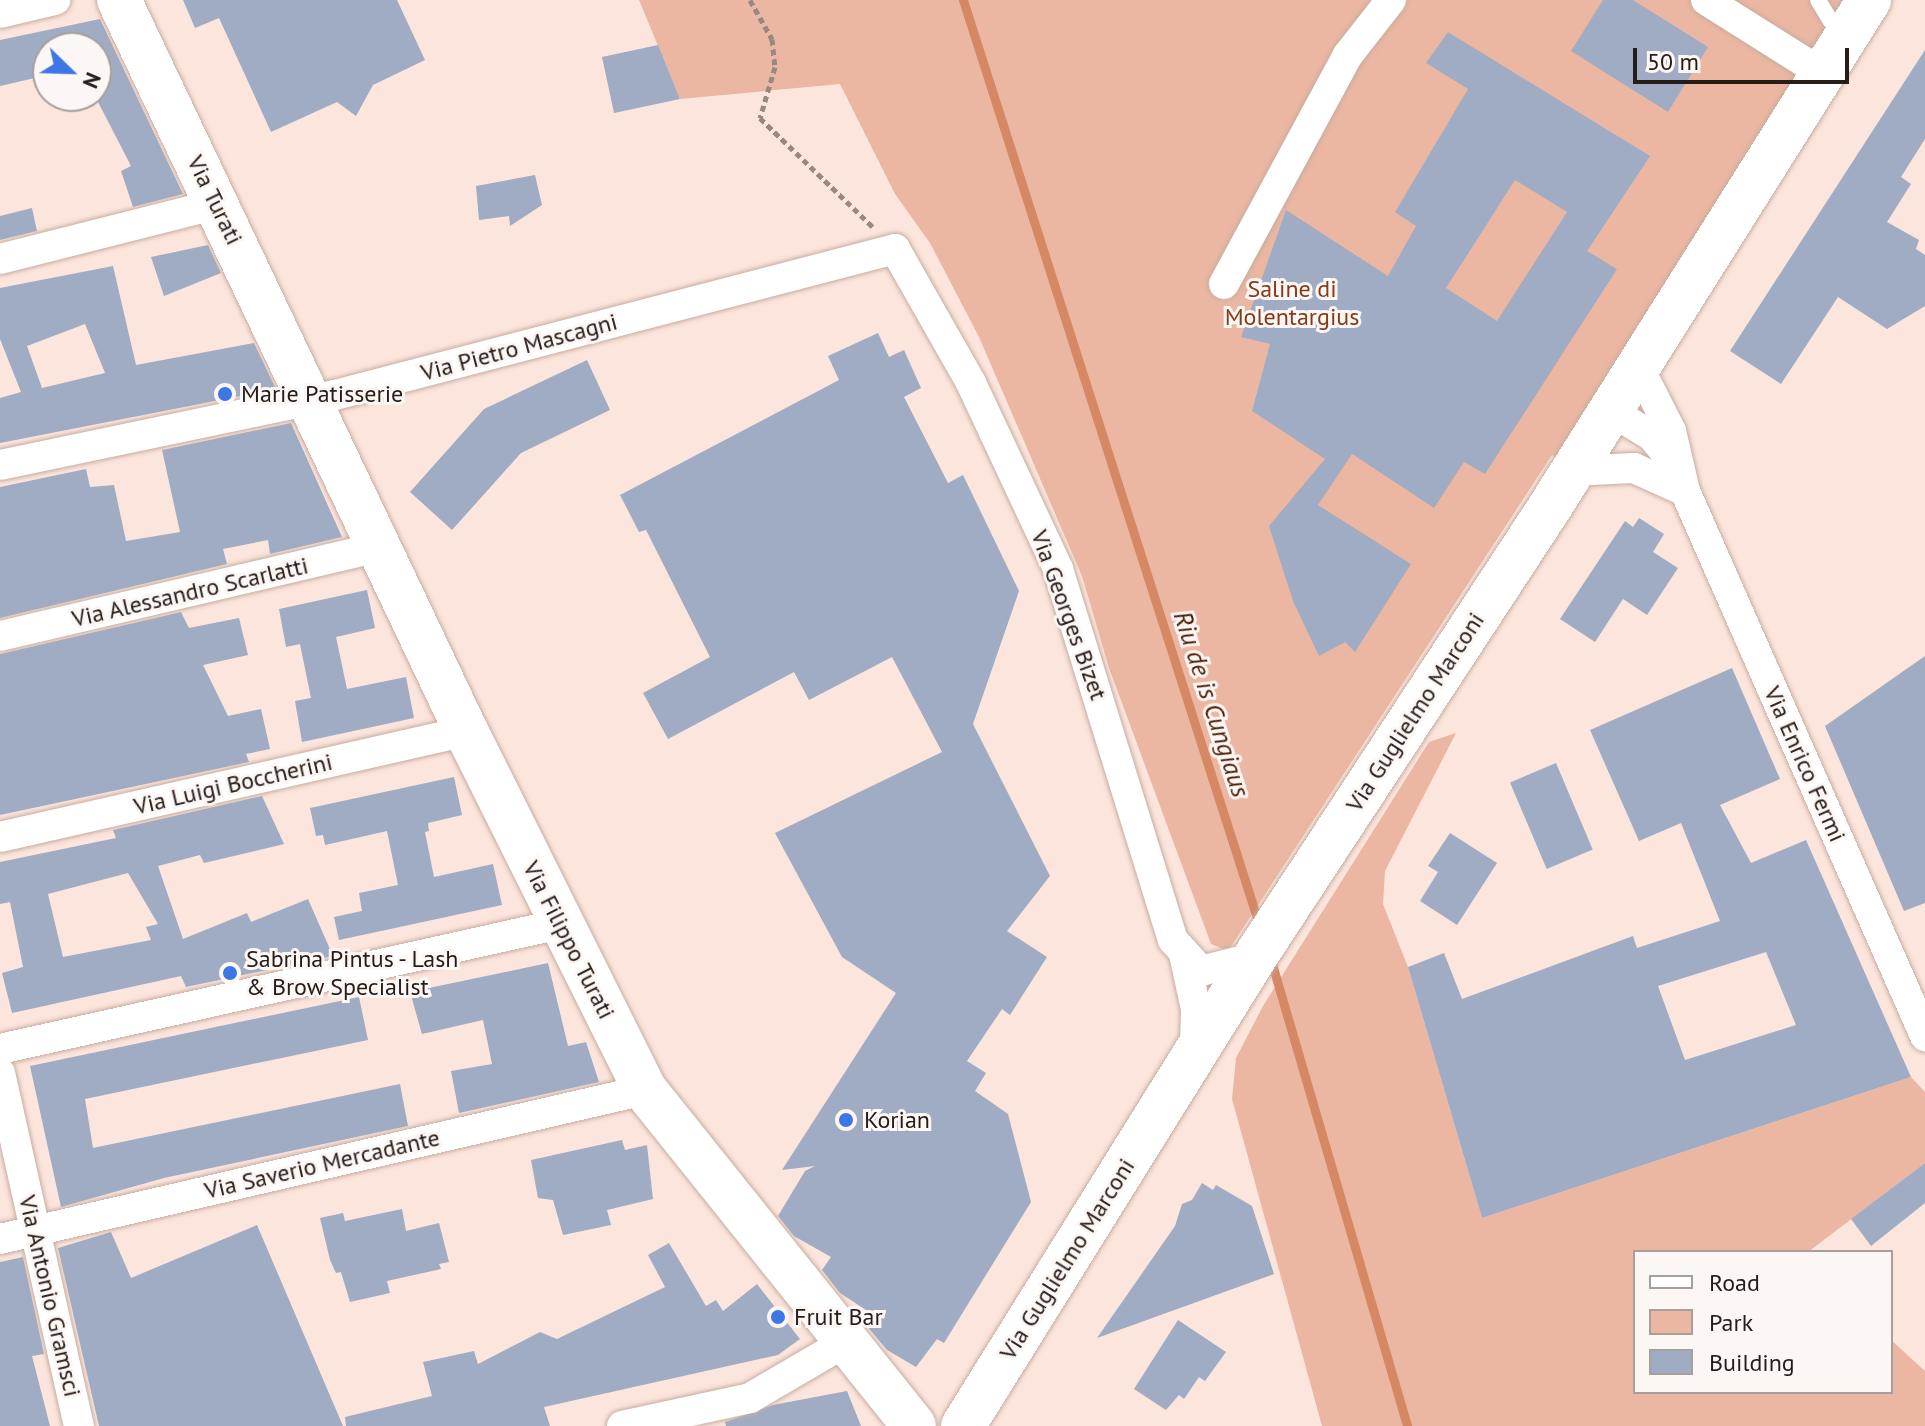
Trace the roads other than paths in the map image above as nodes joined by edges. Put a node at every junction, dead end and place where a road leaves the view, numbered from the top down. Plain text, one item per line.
1 (55, 0) edge
2 (119, 0) edge
3 (1391, 0) edge
4 (1706, 0) edge
5 (1818, 0) edge
6 (0, 13) edge
7 (1859, 17) edge
8 (1822, 73) junction
9 (217, 204) junction
10 (895, 249) joint
11 (0, 259) edge
12 (1224, 284) dead end
13 (1637, 364) junction
14 (310, 401) junction
15 (1609, 410) junction
16 (0, 465) edge
17 (1571, 471) junction
18 (1683, 481) junction
19 (380, 547) junction
20 (0, 636) edge
21 (466, 731) junction
22 (0, 837) edge
23 (560, 924) junction
24 (1184, 954) junction
25 (1239, 963) junction
26 (1925, 1036) edge
27 (1202, 1042) junction
28 (0, 1049) edge
29 (0, 1073) edge
30 (645, 1090) junction
31 (35, 1230) junction
32 (0, 1239) edge
33 (846, 1342) junction
34 (79, 1426) edge
35 (622, 1426) edge
36 (914, 1426) edge
37 (963, 1426) edge

1 - 6 street
2 - 9 street, Via Turati
3 - 12 street
4 - 8 street
5 - 7 lane
7 - 8 street, Via Guglielmo Marconi
8 - 13 street, Via Guglielmo Marconi
9 - 11 street
9 - 14 street, Via Turati
10 - 14 street, Via Pietro Mascagni
10 - 24 street, Via Georges Bizet
13 - 15 street, Via Guglielmo Marconi
13 - 18 street, Via Enrico Fermi
14 - 16 street, Via Pietro Mascagni
14 - 19 street, Via Filippo Turati
15 - 17 street, Via Guglielmo Marconi
15 - 18 street
17 - 18 street
17 - 25 street, Via Guglielmo Marconi
18 - 26 street, Via Enrico Fermi
19 - 20 street, Via Alessandro Scarlatti
19 - 21 street, Via Filippo Turati
21 - 22 street, Via Luigi Boccherini
21 - 23 street, Via Filippo Turati
23 - 28 street
23 - 30 street, Via Filippo Turati
24 - 25 street
24 - 27 street, Via Georges Bizet
25 - 27 street, Via Guglielmo Marconi
27 - 37 street, Via Guglielmo Marconi
29 - 31 street, Via Antonio Gramsci
30 - 31 street, Via Saverio Mercadante
30 - 33 street, Via Filippo Turati
31 - 32 street, Via Saverio Mercadante
31 - 34 street, Via Antonio Gramsci
33 - 35 street
33 - 36 street, Via Filippo Turati

